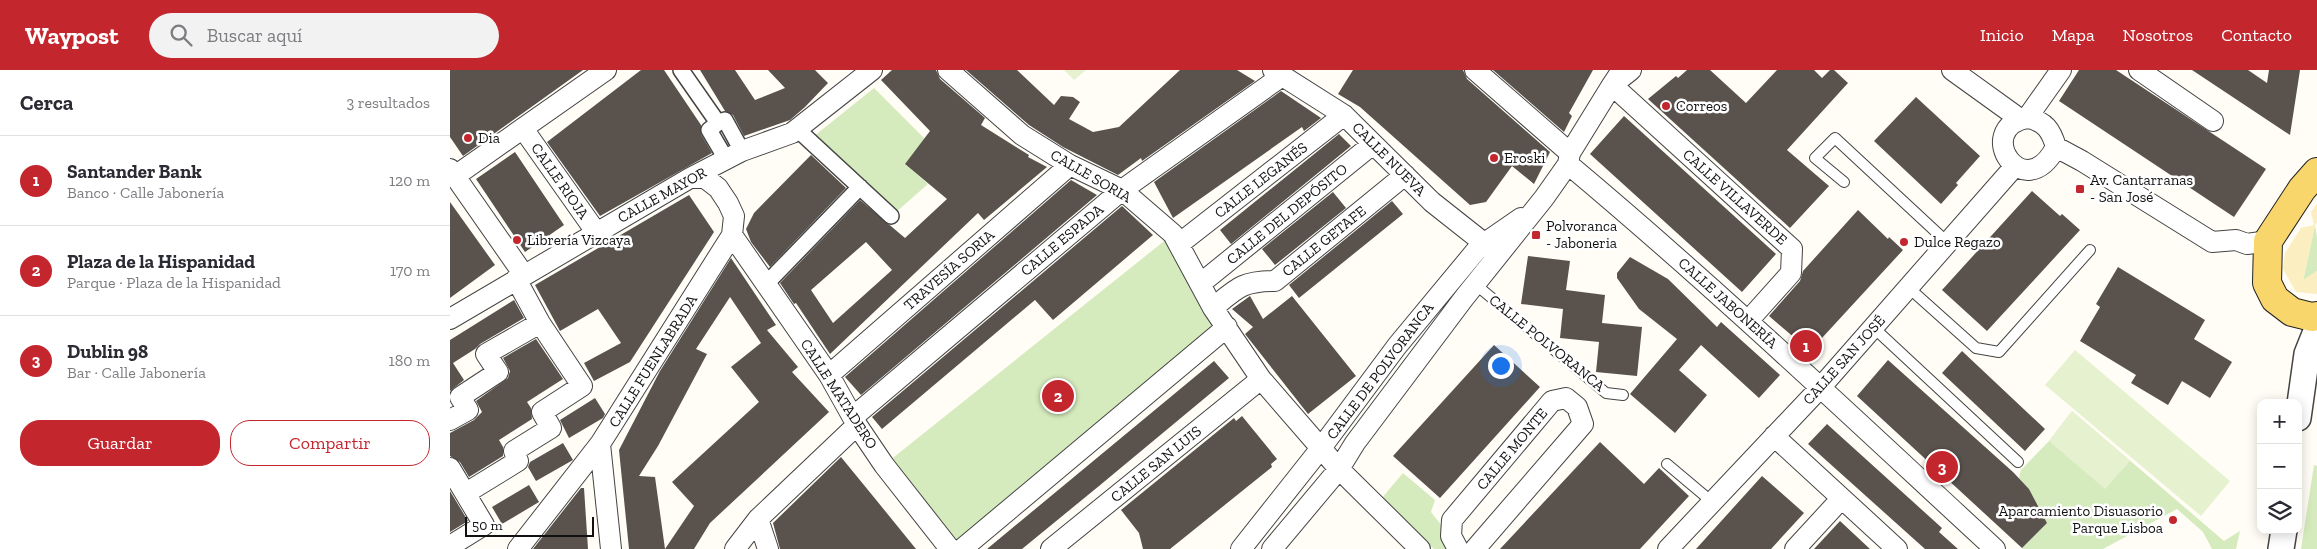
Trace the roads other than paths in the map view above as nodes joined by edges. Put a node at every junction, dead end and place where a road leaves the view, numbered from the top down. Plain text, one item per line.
1 (606, 70) edge
2 (681, 70) edge
3 (872, 70) edge
4 (948, 70) edge
5 (1475, 70) edge
6 (1631, 70) edge
7 (1952, 70) edge
8 (2061, 70) edge
9 (2139, 70) edge
10 (1277, 73) edge
11 (1617, 78) edge
12 (1344, 116) junction
13 (2024, 119) junction
14 (2213, 121) dead end
15 (797, 129) junction
16 (524, 130) junction
17 (1373, 144) junction
18 (2056, 147) junction
19 (734, 155) junction
20 (1569, 159) junction
21 (1070, 165) junction
22 (2015, 166) junction
23 (2317, 172) edge
24 (453, 173) edge
25 (1405, 175) junction
26 (690, 178) junction
27 (1844, 182) dead end
28 (860, 187) junction
29 (1122, 190) junction
30 (891, 216) dead end
31 (596, 232) junction
32 (732, 235) junction
33 (2268, 241) junction
34 (1948, 243) junction
35 (1178, 244) junction
36 (1492, 249) junction
37 (2090, 250) dead end
38 (520, 277) junction
39 (766, 284) junction
40 (1200, 284) junction
41 (1475, 284) junction
42 (1909, 288) junction
43 (1213, 308) junction
44 (2304, 314) edge
45 (450, 319) edge
46 (1748, 321) junction
47 (540, 323) junction
48 (1228, 327) junction
49 (1874, 328) junction
50 (2317, 329) edge
51 (2307, 354) junction
52 (829, 374) junction
53 (1261, 378) junction
54 (1820, 388) junction
55 (1623, 395) dead end
56 (2301, 399) edge
57 (450, 420) edge
58 (855, 421) junction
59 (1774, 436) junction
60 (600, 444) junction
61 (1321, 448) junction
62 (2018, 462) dead end
63 (1667, 464) dead end
64 (450, 468) edge
65 (1339, 469) junction
66 (466, 493) junction
67 (1841, 499) junction
68 (1711, 501) junction
69 (758, 519) junction
70 (2283, 534) edge
71 (450, 546) edge
72 (518, 549) edge
73 (611, 549) edge
74 (735, 549) edge
75 (768, 549) edge
76 (950, 549) edge
77 (962, 549) edge
78 (1051, 549) edge
79 (1241, 549) edge
80 (1272, 549) edge
81 (1420, 549) edge
82 (1458, 549) edge
83 (1475, 549) edge
84 (1668, 549) edge
85 (1795, 549) edge
86 (1897, 549) edge
87 (1994, 549) edge
88 (2281, 549) edge

1 - 16 street
2 - 19 street
3 - 15 street, CALLE MAYOR
4 - 21 street, CALLE SORIA
5 - 20 street, CALLE JABONERÍA
6 - 11 street, CALLE DE POLVORANCA
7 - 13 street
8 - 13 street
9 - 14 street
10 - 12 street, CALLE NUEVA
10 - 29 street, CALLE ESPADA
11 - 20 street, CALLE DE POLVORANCA
11 - 46 street, CALLE VILLAVERDE
12 - 17 street, CALLE NUEVA
12 - 35 street, CALLE LEGANÉS
13 - 18 street
13 - 22 street
15 - 19 street, CALLE MAYOR
15 - 28 street
16 - 24 street
16 - 31 street, CALLE RIOJA
17 - 25 street, CALLE NUEVA
17 - 40 street, CALLE DEL DEPÓSITO
18 - 22 street
18 - 33 street
19 - 26 street, CALLE MAYOR
20 - 36 street, CALLE DE POLVORANCA
20 - 46 street, CALLE JABONERÍA
21 - 29 street, CALLE SORIA
21 - 52 street, TRAVESÍA SORIA
22 - 34 street, CALLE SAN JOSÉ
23 - 33 main road
24 - 38 street
25 - 36 street, CALLE NUEVA
25 - 43 street, CALLE GETAFE
26 - 31 street, CALLE MAYOR
26 - 32 street
27 - 34 lane
28 - 30 street
28 - 39 street
29 - 35 street, CALLE SORIA
29 - 58 street, CALLE ESPADA
31 - 38 street, CALLE MAYOR
32 - 39 street, CALLE MATADERO
32 - 60 street, CALLE FUENLABRADA
33 - 44 main road
34 - 42 street, CALLE SAN JOSÉ
35 - 40 street, CALLE SORIA
36 - 41 street, CALLE DE POLVORANCA
36 - 61 street, CALLE DE POLVORANCA
37 - 42 lane
38 - 45 street, CALLE MAYOR
38 - 47 street
39 - 52 street, CALLE MATADERO
40 - 43 street, CALLE SORIA
41 - 55 lane, CALLE POLVORANCA
41 - 65 street, CALLE DE POLVORANCA
42 - 49 street, CALLE SAN JOSÉ
43 - 48 street, CALLE SORIA
44 - 51 street
46 - 54 street, CALLE JABONERÍA
47 - 57 street
47 - 66 street
48 - 53 street, CALLE SORIA
48 - 77 street
49 - 54 street, CALLE SAN JOSÉ
49 - 62 lane
50 - 51 street
51 - 56 street
52 - 58 street, CALLE MATADERO
53 - 61 street, CALLE SORIA
53 - 78 street, CALLE SAN LUIS
54 - 59 street, CALLE SAN JOSÉ
54 - 87 street, CALLE JABONERÍA
58 - 69 street, CALLE ESPADA
58 - 76 street, CALLE MATADERO
59 - 67 street
59 - 68 street, CALLE SAN JOSÉ
60 - 72 street, CALLE FUENLABRADA
60 - 73 street
61 - 65 street, CALLE SORIA
61 - 79 street, CALLE DE POLVORANCA
63 - 68 lane
64 - 66 street
65 - 80 street, CALLE DE POLVORANCA
65 - 81 street, CALLE SORIA
66 - 71 street
67 - 85 street
67 - 86 street
68 - 84 street, CALLE SAN JOSÉ
69 - 74 street, CALLE ESPADA
69 - 75 street
70 - 88 street
82 - 83 street, CALLE MONTE

